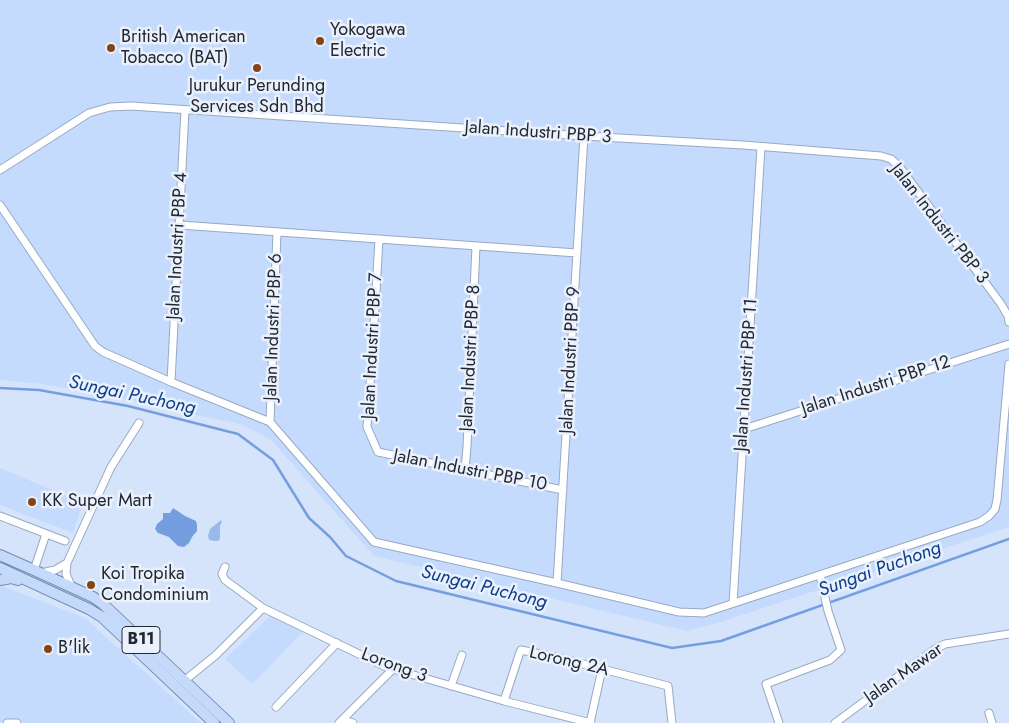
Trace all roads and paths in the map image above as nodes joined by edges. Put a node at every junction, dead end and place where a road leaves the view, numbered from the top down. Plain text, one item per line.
1 (185, 110) junction
2 (584, 136) junction
3 (761, 147) junction
4 (0, 170) edge
5 (0, 205) edge
6 (180, 225) junction
7 (278, 232) junction
8 (379, 239) junction
9 (476, 246) junction
10 (577, 253) junction
11 (1009, 322) edge
12 (1009, 344) edge
13 (1009, 364) edge
14 (171, 382) junction
15 (270, 422) junction
16 (139, 423) dead end
17 (744, 429) junction
18 (378, 452) joint
19 (465, 470) junction
20 (563, 490) junction
21 (0, 516) edge
22 (46, 534) junction
23 (65, 541) dead end
24 (0, 555) edge
25 (67, 563) junction
26 (225, 567) dead end
27 (0, 568) edge
28 (37, 571) junction
29 (820, 575) junction
30 (0, 580) edge
31 (557, 583) junction
32 (34, 584) junction
33 (72, 588) junction
34 (733, 603) junction
35 (263, 608) junction
36 (1009, 634) edge
37 (337, 643) junction
38 (462, 655) dead end
39 (602, 669) junction
40 (393, 670) junction
41 (184, 681) junction
42 (451, 686) junction
43 (504, 701) junction
44 (276, 707) dead end
45 (989, 713) dead end
46 (340, 722) edge
47 (7, 723) edge
48 (17, 723) edge
49 (214, 723) edge
50 (229, 723) edge
51 (353, 723) edge
52 (590, 723) edge
53 (672, 723) edge
54 (779, 723) edge
55 (835, 723) edge
56 (992, 723) edge

1 - 2 street, Jalan Industri PBP 3
1 - 4 street, Jalan Industri PBP 3
1 - 6 street, Jalan Industri PBP 4
2 - 3 street, Jalan Industri PBP 3
2 - 10 street, Jalan Industri PBP 9
3 - 11 street, Jalan Industri PBP 3
3 - 17 street, Jalan Industri PBP 11
5 - 14 street
6 - 7 street
6 - 14 street, Jalan Industri PBP 4
7 - 8 street
7 - 15 street, Jalan Industri PBP 6
8 - 9 street
8 - 18 street, Jalan Industri PBP 7
9 - 10 street
9 - 19 street, Jalan Industri PBP 8
10 - 20 street, Jalan Industri PBP 9
12 - 17 street, Jalan Industri PBP 12
13 - 29 street
14 - 15 street
15 - 31 street
16 - 25 street
17 - 34 street, Jalan Industri PBP 11
18 - 19 street, Jalan Industri PBP 10
19 - 20 street, Jalan Industri PBP 10
20 - 31 street, Jalan Industri PBP 9
21 - 22 street
22 - 23 street
22 - 28 street
24 - 28 main road, B11
25 - 28 street
25 - 33 street
26 - 35 street, Lorong 3
27 - 32 main road, B11
28 - 33 main road, B11
29 - 34 street
29 - 54 street
30 - 32 main road
31 - 34 street
32 - 49 main road, B11
33 - 41 main road, B11
35 - 37 street, Lorong 3
35 - 41 street
36 - 55 street, Jalan Mawar
37 - 40 street, Lorong 3
37 - 44 street
38 - 42 street
39 - 43 street, Lorong 2A
39 - 52 street
39 - 53 street, Lorong 2A
40 - 42 street, Lorong 3
40 - 46 street
41 - 50 main road, B11
42 - 43 street, Lorong 3
43 - 52 street, Lorong 3
45 - 56 street
46 - 51 street
47 - 48 street

